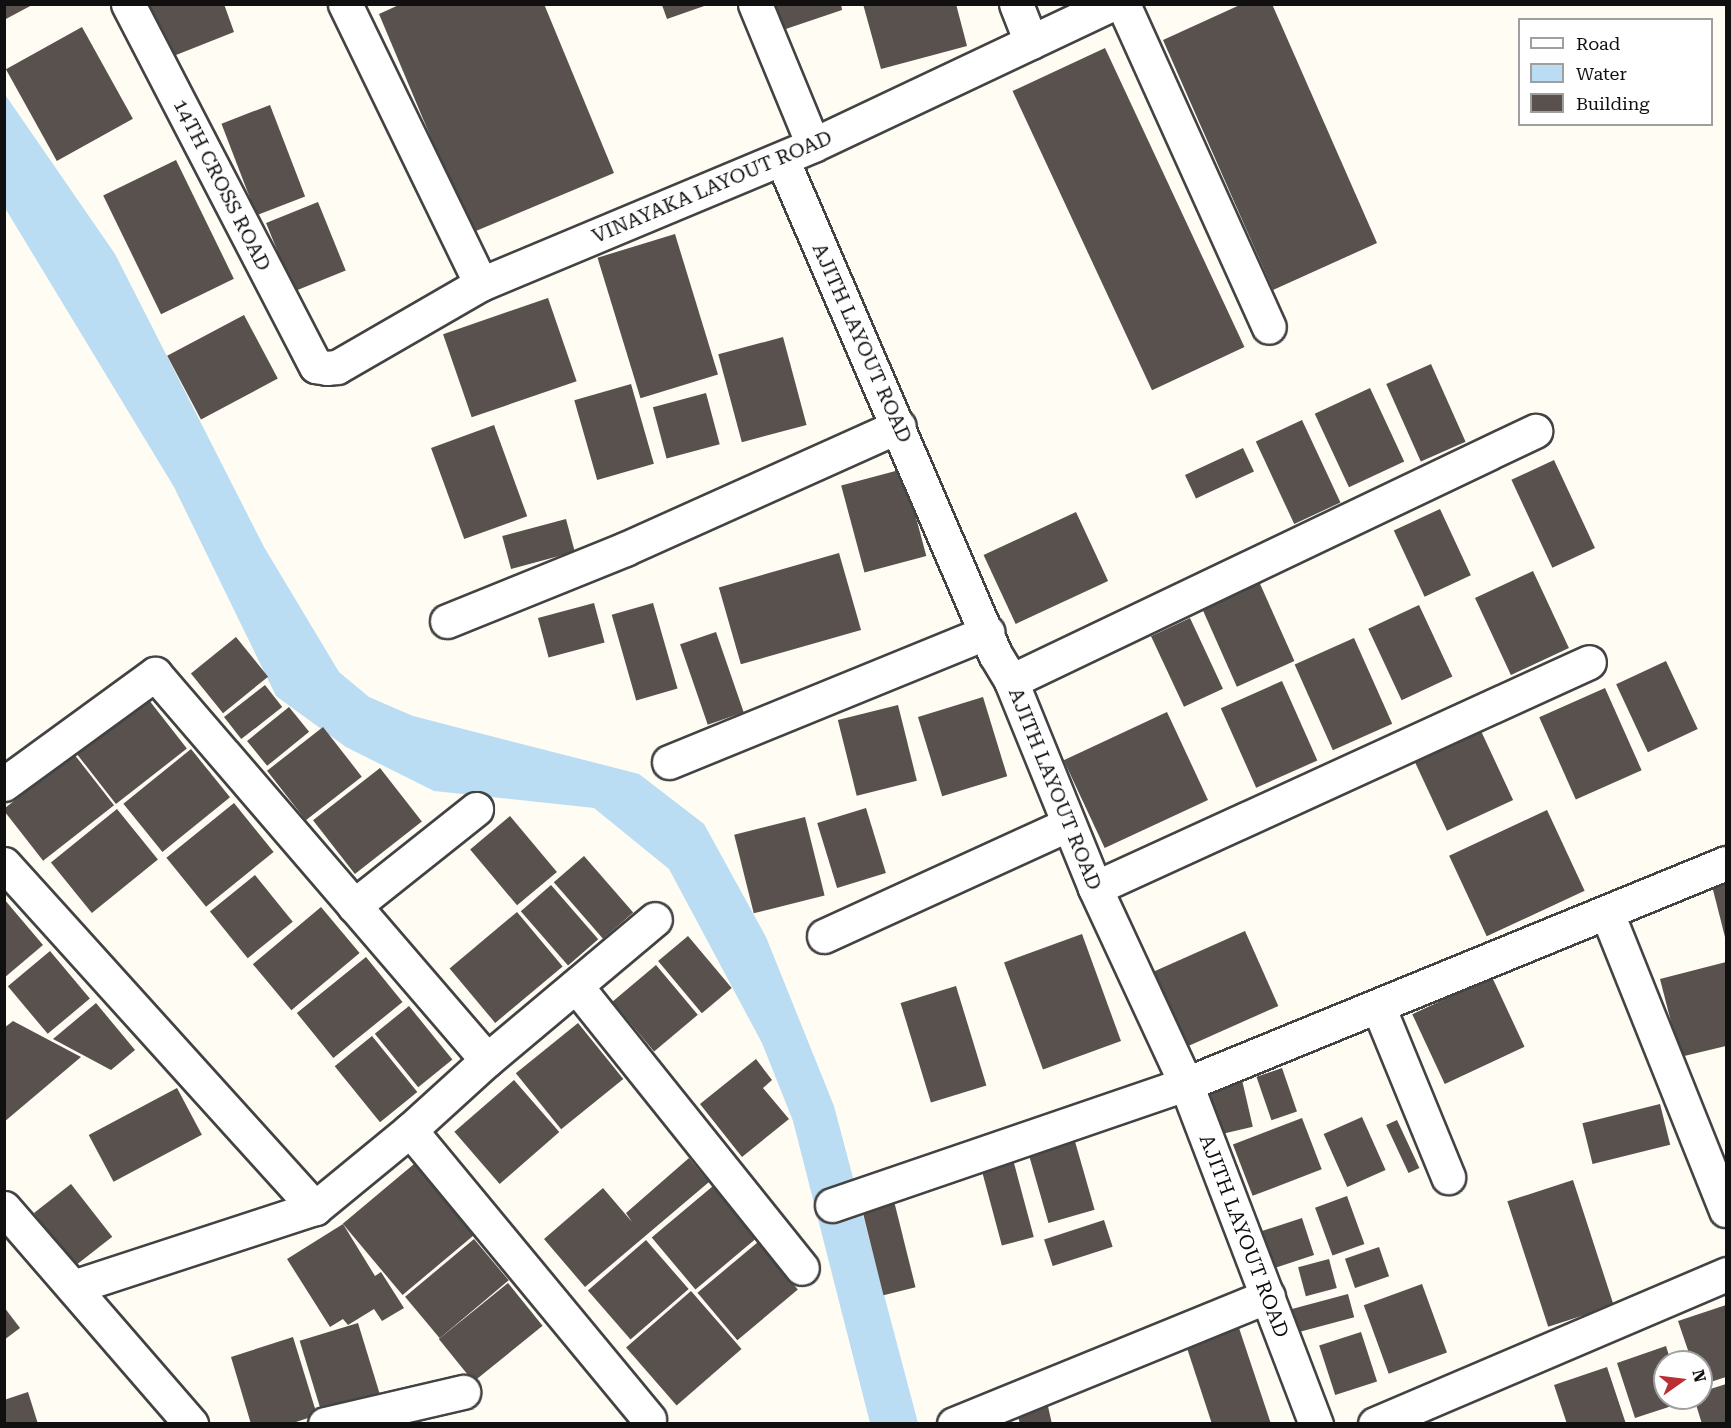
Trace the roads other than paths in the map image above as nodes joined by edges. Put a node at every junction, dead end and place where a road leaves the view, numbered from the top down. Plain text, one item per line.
1 (129, 4) edge
2 (345, 4) edge
3 (754, 4) edge
4 (1016, 4) edge
5 (1111, 4) edge
6 (1123, 4) edge
7 (1031, 42) junction
8 (813, 145) junction
9 (782, 159) junction
10 (481, 284) junction
11 (1269, 327) dead end
12 (316, 366) joint
13 (899, 426) junction
14 (1535, 431) dead end
15 (447, 621) dead end
16 (987, 633) junction
17 (1589, 662) dead end
18 (1011, 681) junction
19 (669, 762) dead end
20 (4, 784) edge
21 (476, 809) dead end
22 (1069, 824) junction
23 (1726, 863) edge
24 (4, 864) edge
25 (1095, 888) junction
26 (354, 906) junction
27 (1607, 913) junction
28 (655, 919) dead end
29 (824, 936) dead end
30 (576, 986) junction
31 (1378, 1006) junction
32 (487, 1060) junction
33 (1186, 1084) junction
34 (410, 1130) junction
35 (1448, 1177) dead end
36 (832, 1205) dead end
37 (4, 1208) edge
38 (315, 1208) junction
39 (1726, 1210) edge
40 (802, 1268) dead end
41 (1726, 1274) edge
42 (73, 1287) junction
43 (1268, 1296) junction
44 (463, 1392) dead end
45 (649, 1419) dead end
46 (191, 1424) edge
47 (325, 1424) edge
48 (954, 1424) edge
49 (1316, 1424) edge
50 (1375, 1424) edge

1 - 12 street, 14TH CROSS ROAD
2 - 10 street
3 - 8 street
4 - 7 street
5 - 7 street, VINAYAKA LAYOUT ROAD
6 - 11 street
7 - 8 street, VINAYAKA LAYOUT ROAD
8 - 9 street, VINAYAKA LAYOUT ROAD
9 - 10 street, VINAYAKA LAYOUT ROAD
9 - 13 street, AJITH LAYOUT ROAD
10 - 12 street, VINAYAKA LAYOUT ROAD
13 - 15 street
13 - 16 street, AJITH LAYOUT ROAD
14 - 18 street
16 - 18 street, AJITH LAYOUT ROAD
16 - 19 street
17 - 25 street
18 - 22 street, AJITH LAYOUT ROAD
20 - 26 street
21 - 26 street
22 - 25 street, AJITH LAYOUT ROAD
22 - 29 street
23 - 27 street
24 - 38 street
25 - 33 street, AJITH LAYOUT ROAD
26 - 32 street
27 - 31 street
27 - 39 street
28 - 30 street
30 - 32 street
30 - 40 street
31 - 33 street
31 - 35 street
32 - 34 street
33 - 36 street
33 - 43 street, AJITH LAYOUT ROAD
34 - 38 street
34 - 45 street
37 - 42 street
38 - 42 street
41 - 50 street
42 - 46 street
43 - 48 street
43 - 49 street, AJITH LAYOUT ROAD
44 - 47 street

